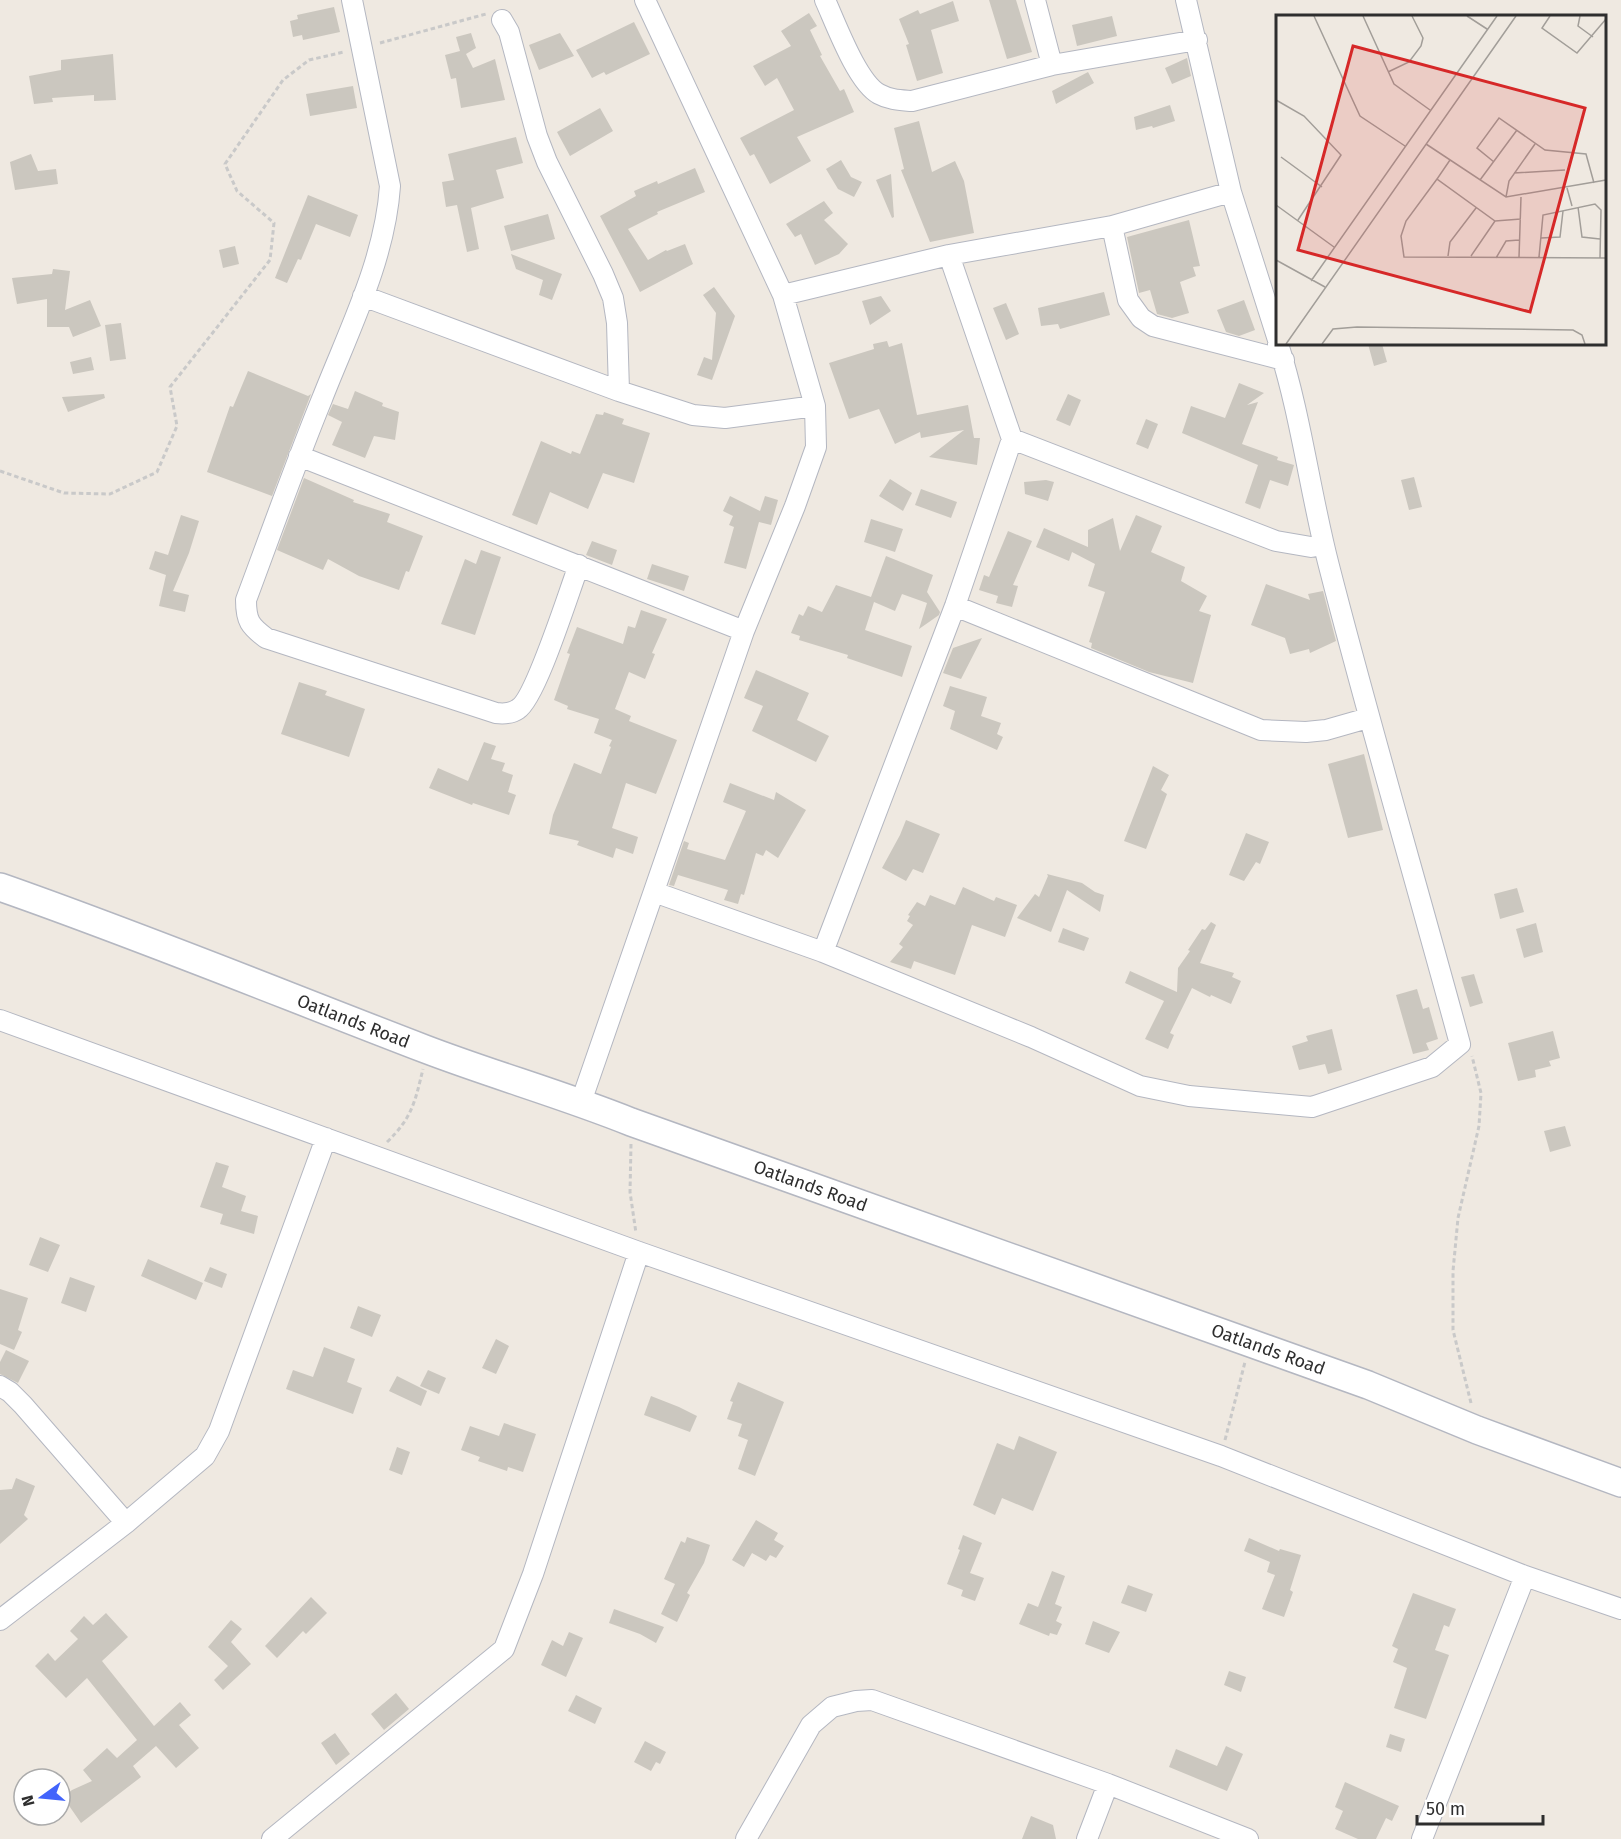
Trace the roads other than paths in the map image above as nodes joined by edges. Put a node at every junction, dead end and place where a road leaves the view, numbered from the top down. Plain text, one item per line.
1 (352, 0) edge
2 (645, 0) edge
3 (825, 0) edge
4 (1035, 0) edge
5 (1186, 0) edge
6 (502, 20) road end
7 (1197, 40) junction
8 (1052, 65) junction
9 (1231, 192) junction
10 (1112, 226) junction
11 (949, 255) junction
12 (783, 295) junction
13 (363, 296) junction
14 (1276, 335) edge
15 (1280, 348) edge
16 (619, 391) junction
17 (815, 406) junction
18 (1011, 439) junction
19 (299, 456) junction
20 (1323, 545) junction
21 (579, 565) junction
22 (955, 606) junction
23 (744, 631) junction
24 (1368, 718) junction
25 (0, 887) edge
26 (654, 892) junction
27 (823, 952) junction
28 (0, 1020) edge
29 (581, 1102) junction
30 (326, 1138) junction
31 (639, 1252) junction
32 (0, 1386) edge
33 (1621, 1483) edge
34 (126, 1523) junction
35 (1525, 1576) junction
36 (1621, 1609) edge
37 (0, 1620) edge
38 (1108, 1784) junction
39 (272, 1839) edge
40 (746, 1839) edge
41 (1088, 1839) edge
42 (1248, 1839) edge
43 (1422, 1839) edge

1 - 13 street
2 - 12 street
3 - 8 street
4 - 8 street
5 - 7 street
6 - 16 street
7 - 8 street
7 - 9 street
9 - 10 street
9 - 14 street
10 - 11 street
10 - 15 street
11 - 12 street
11 - 18 street
12 - 17 street
13 - 16 street
13 - 19 street
15 - 20 street
16 - 17 street
17 - 23 street
18 - 20 street
18 - 22 street
19 - 21 street
19 - 21 street
20 - 24 street
21 - 23 street
22 - 24 street
22 - 27 street
23 - 26 street
24 - 27 street
25 - 29 street, Oatlands Road
26 - 27 street
26 - 29 street
28 - 30 street
29 - 33 street, Oatlands Road
30 - 31 street
30 - 34 street
31 - 35 street
31 - 39 street
32 - 34 street
34 - 37 street
35 - 36 street
35 - 43 street
38 - 40 street
38 - 41 street
38 - 42 street

